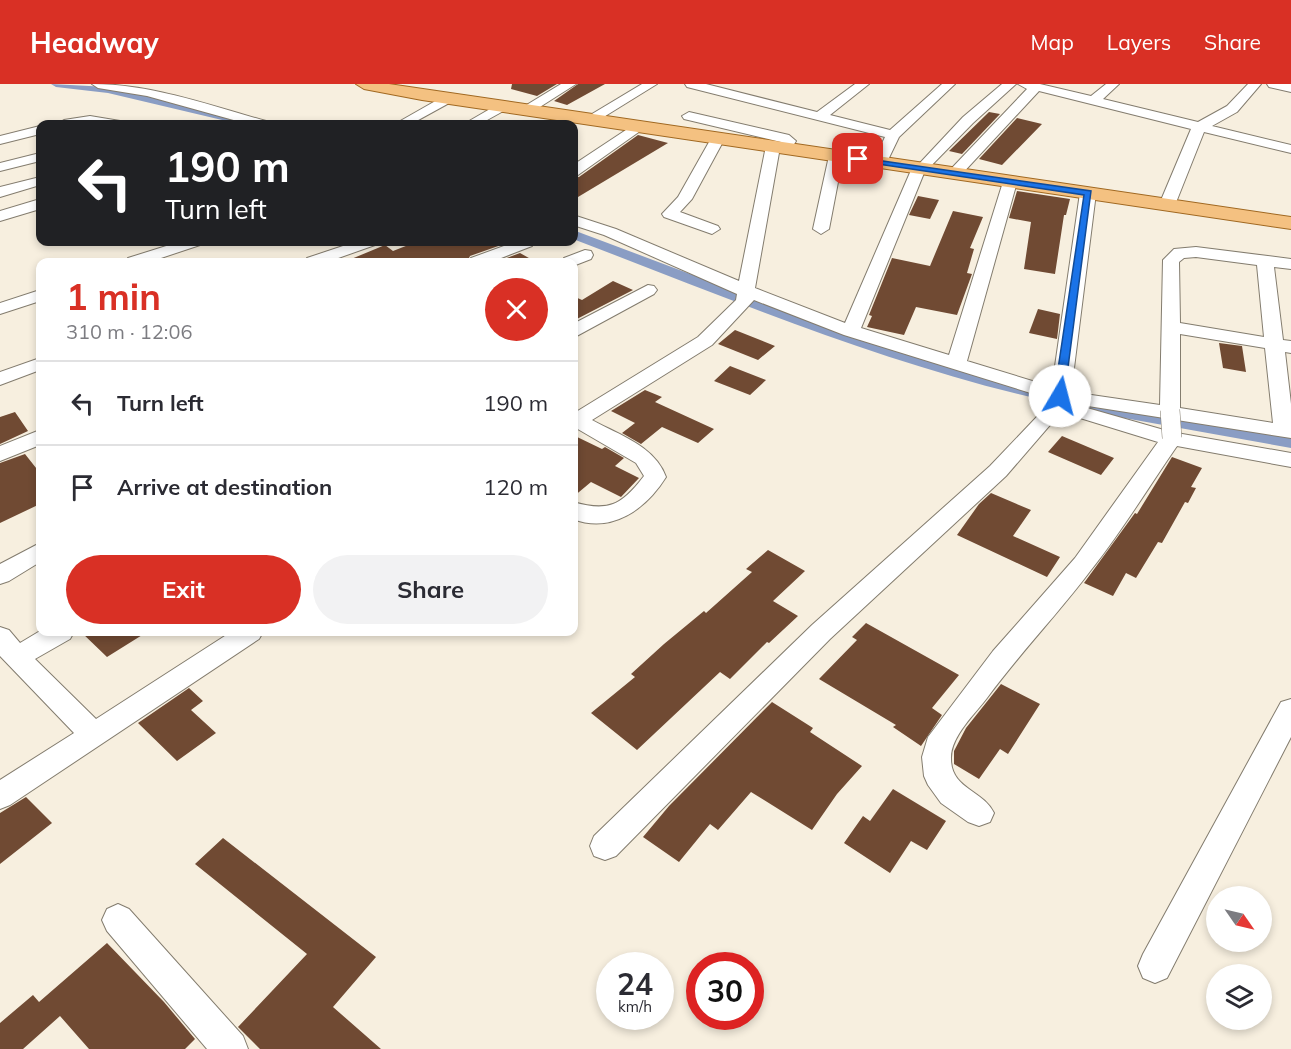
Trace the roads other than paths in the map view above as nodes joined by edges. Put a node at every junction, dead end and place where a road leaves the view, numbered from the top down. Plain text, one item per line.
1 (98, 84) edge
2 (365, 84) edge
3 (570, 84) edge
4 (651, 84) edge
5 (691, 84) edge
6 (744, 84) edge
7 (949, 84) edge
8 (1010, 84) edge
9 (1113, 84) edge
10 (1255, 84) edge
11 (1273, 84) edge
12 (859, 85) edge
13 (1030, 86) edge
14 (1291, 88) edge
15 (446, 91) edge
16 (727, 93) junction
17 (1094, 101) junction
18 (502, 106) junction
19 (527, 109) junction
20 (820, 116) junction
21 (689, 117) junction
22 (247, 120) edge
23 (407, 120) edge
24 (478, 120) edge
25 (589, 120) junction
26 (638, 126) junction
27 (1199, 127) junction
28 (36, 131) edge
29 (665, 131) junction
30 (893, 135) junction
31 (718, 138) junction
32 (0, 140) edge
33 (779, 147) junction
34 (1291, 149) edge
35 (836, 156) junction
36 (36, 158) edge
37 (880, 162) junction
38 (0, 167) edge
39 (578, 168) edge
40 (920, 168) junction
41 (955, 173) junction
42 (36, 182) edge
43 (1010, 182) junction
44 (0, 192) edge
45 (1088, 193) junction
46 (36, 205) edge
47 (1167, 205) junction
48 (0, 216) edge
49 (578, 222) edge
50 (1291, 223) edge
51 (712, 229) dead end
52 (821, 229) dead end
53 (182, 246) edge
54 (358, 246) edge
55 (518, 246) edge
56 (146, 258) edge
57 (324, 258) edge
58 (487, 258) edge
59 (1265, 261) junction
60 (1291, 264) edge
61 (648, 290) dead end
62 (745, 295) junction
63 (36, 296) edge
64 (0, 309) edge
65 (1172, 327) junction
66 (578, 329) edge
67 (851, 331) junction
68 (1282, 345) edge
69 (956, 364) junction
70 (36, 366) edge
71 (0, 379) edge
72 (1059, 400) junction
73 (578, 418) edge
74 (578, 422) edge
75 (1288, 431) edge
76 (1172, 439) junction
77 (36, 440) edge
78 (0, 454) edge
79 (1291, 459) edge
80 (578, 512) edge
81 (36, 553) edge
82 (0, 575) edge
83 (40, 636) edge
84 (244, 636) edge
85 (4, 643) edge
86 (1291, 710) edge
87 (94, 735) junction
88 (0, 796) edge
89 (979, 813) dead end
90 (605, 846) dead end
91 (118, 920) dead end
92 (1155, 966) dead end
93 (230, 1049) edge

1 - 22 street
2 - 15 main road
3 - 19 street
4 - 25 street
5 - 16 street
6 - 16 street
7 - 30 street
8 - 40 street
9 - 17 street
10 - 27 street
11 - 14 street
12 - 20 street
13 - 17 street
13 - 41 street
15 - 18 main road
15 - 23 street
16 - 20 street
16 - 21 street
17 - 27 street
18 - 19 main road
18 - 24 street
19 - 25 main road
20 - 30 street
21 - 29 street
21 - 33 street
25 - 26 main road
26 - 29 main road
26 - 39 street
27 - 34 street
27 - 47 street
28 - 32 street
29 - 31 main road
30 - 37 street
31 - 33 main road
31 - 51 street
33 - 35 main road
33 - 62 street
35 - 37 main road
35 - 52 street
36 - 38 street
37 - 40 main road
40 - 41 main road
40 - 67 street
41 - 43 main road
42 - 44 street
43 - 45 main road
43 - 69 street
45 - 47 main road
45 - 72 street
46 - 48 street
47 - 50 main road
49 - 62 street
53 - 56 street
54 - 57 street
55 - 58 street
59 - 60 street
59 - 65 street
59 - 68 street
61 - 66 street
62 - 67 street
62 - 73 street
63 - 64 street
65 - 68 street
65 - 76 street, bridge
67 - 69 street
68 - 75 street
69 - 72 street
70 - 71 street
72 - 75 street
72 - 76 street
72 - 90 street
74 - 80 street
76 - 79 street
76 - 89 street
77 - 78 street
81 - 82 street
83 - 85 street
84 - 87 street
85 - 87 street
86 - 92 street
87 - 88 street
91 - 93 street

